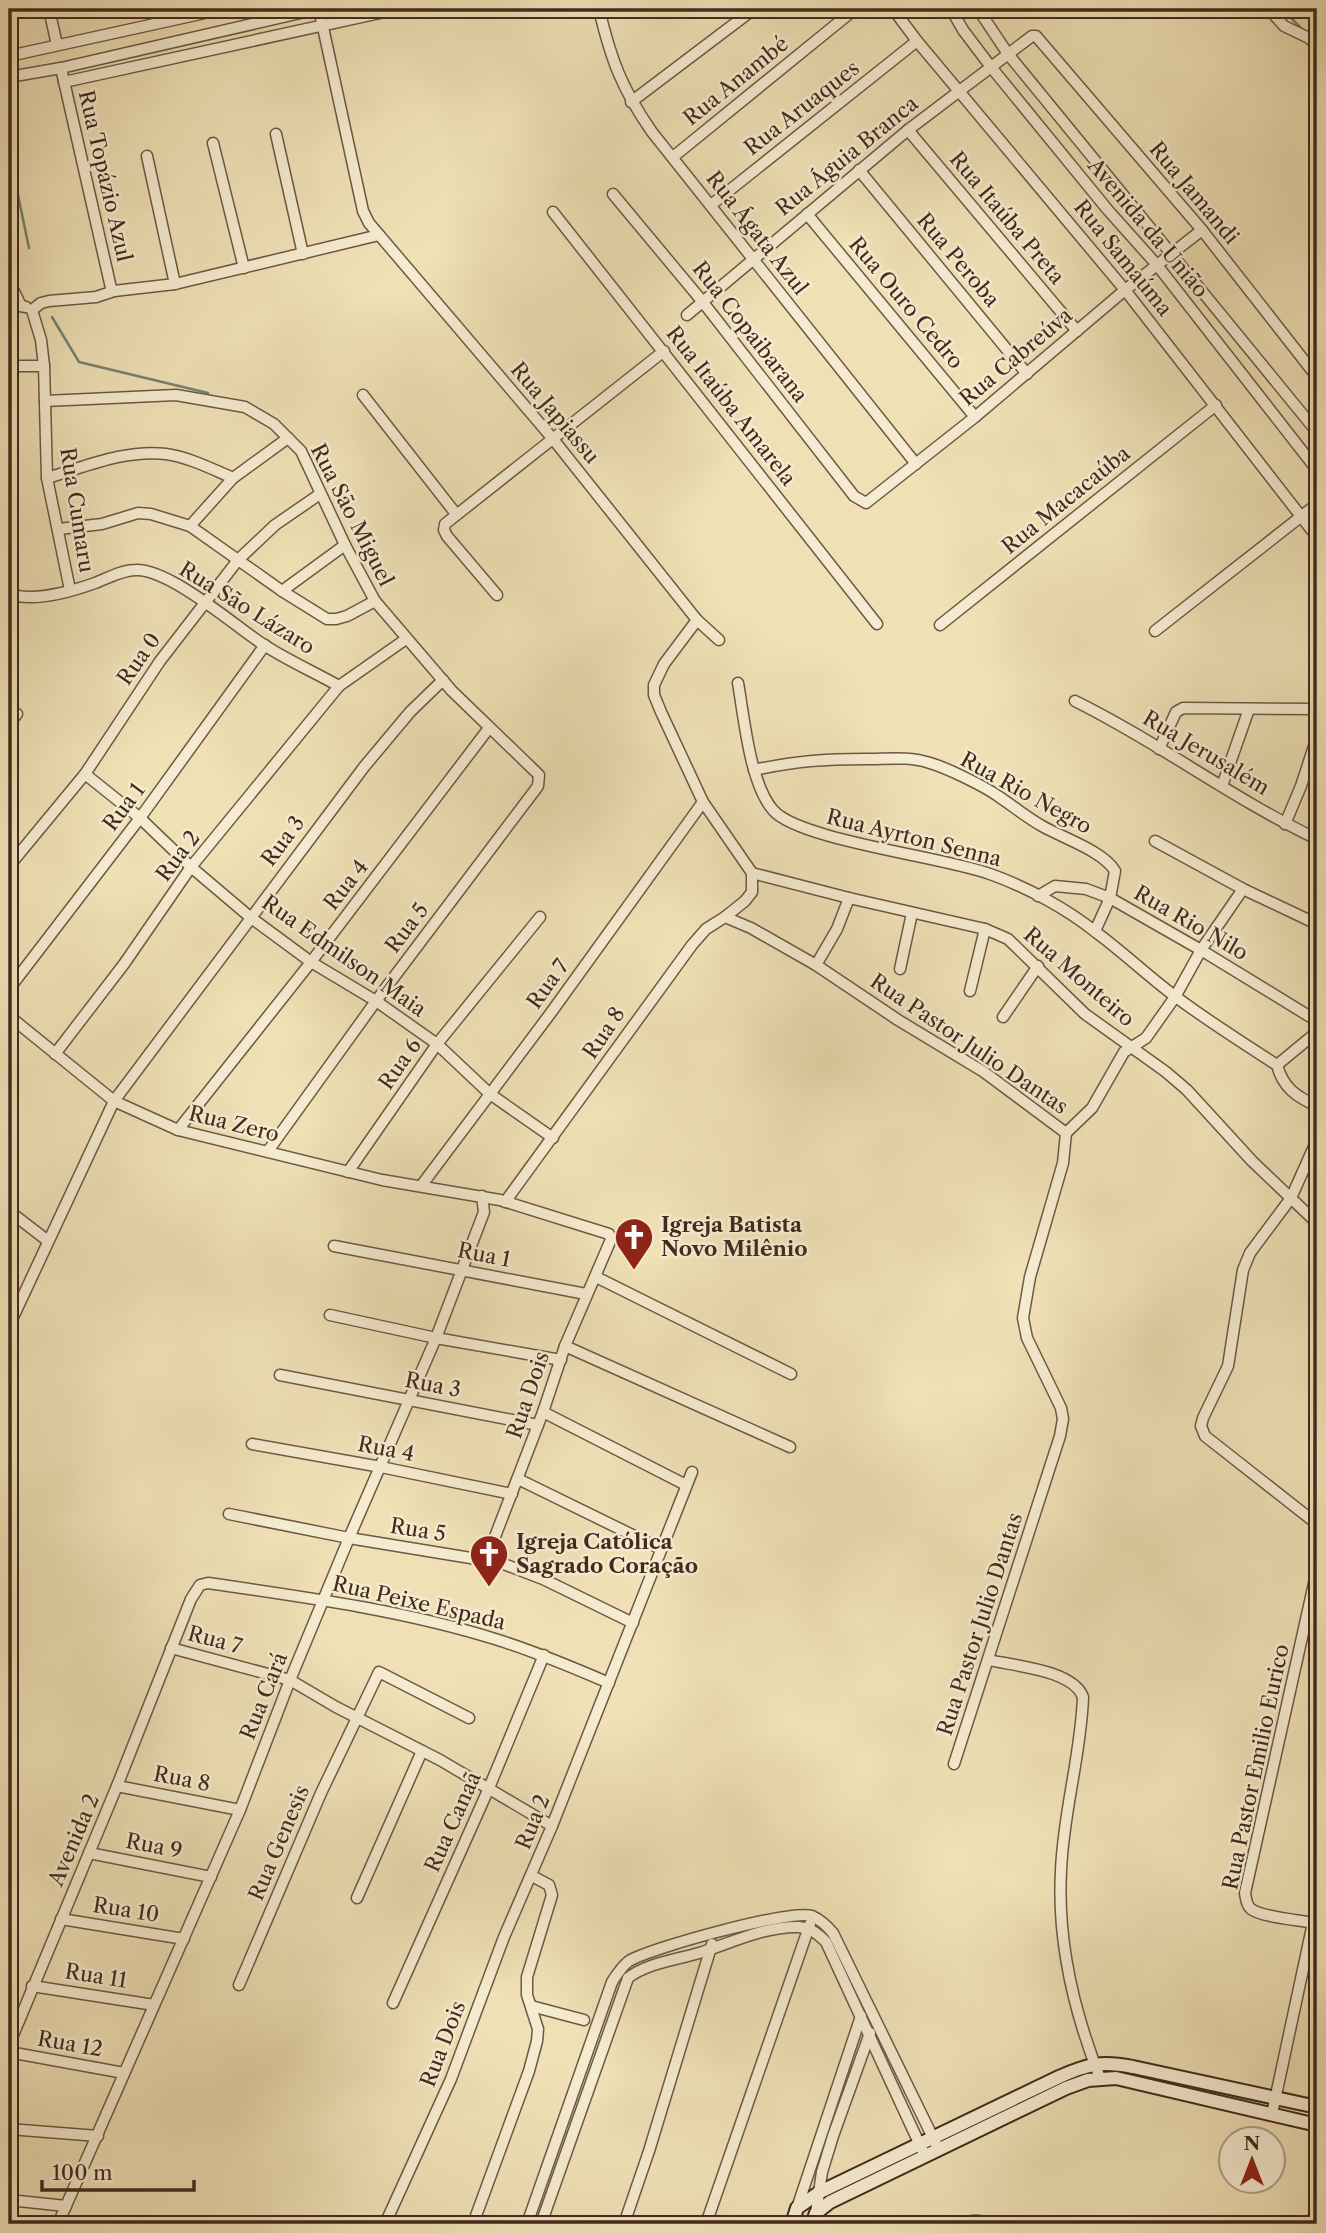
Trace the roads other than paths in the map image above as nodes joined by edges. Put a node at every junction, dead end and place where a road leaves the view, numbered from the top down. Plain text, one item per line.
1 (49, 9) edge
2 (223, 9) edge
3 (319, 9) edge
4 (398, 9) edge
5 (599, 9) edge
6 (754, 9) edge
7 (855, 9) edge
8 (893, 9) edge
9 (951, 9) edge
10 (978, 9) edge
11 (1269, 9) edge
12 (1317, 25) edge
13 (323, 26) junction
14 (1038, 36) joint
15 (917, 41) junction
16 (1314, 41) edge
17 (57, 45) junction
18 (1008, 54) junction
19 (9, 56) edge
20 (991, 67) junction
21 (61, 68) junction
22 (9, 77) edge
23 (64, 82) junction
24 (959, 91) junction
25 (631, 103) junction
26 (908, 130) junction
27 (276, 134) dead end
28 (214, 143) dead end
29 (147, 156) dead end
30 (673, 157) junction
31 (859, 170) junction
32 (613, 194) dead end
33 (711, 205) junction
34 (553, 212) dead end
35 (807, 214) junction
36 (1202, 230) junction
37 (379, 235) junction
38 (1172, 253) junction
39 (303, 254) junction
40 (752, 258) junction
41 (1157, 265) junction
42 (244, 268) junction
43 (9, 281) edge
44 (175, 284) junction
45 (1125, 290) junction
46 (114, 291) junction
47 (702, 301) junction
48 (9, 304) edge
49 (21, 306) junction
50 (32, 310) junction
51 (687, 314) dead end
52 (1077, 331) junction
53 (664, 351) junction
54 (9, 366) edge
55 (44, 366) junction
56 (1027, 373) junction
57 (1317, 377) edge
58 (363, 395) dead end
59 (45, 401) junction
60 (1216, 405) junction
61 (975, 417) junction
62 (1317, 432) edge
63 (288, 438) junction
64 (553, 439) junction
65 (916, 464) junction
66 (1317, 470) edge
67 (47, 478) junction
68 (233, 478) junction
69 (320, 494) junction
70 (854, 495) joint
71 (1317, 504) edge
72 (456, 514) junction
73 (1301, 517) junction
74 (190, 526) junction
75 (58, 529) junction
76 (1317, 537) edge
77 (345, 545) junction
78 (238, 559) junction
79 (10, 590) edge
80 (70, 590) junction
81 (282, 591) junction
82 (497, 595) dead end
83 (205, 601) junction
84 (375, 601) junction
85 (697, 620) junction
86 (877, 624) dead end
87 (940, 625) dead end
88 (1155, 631) dead end
89 (406, 639) junction
90 (719, 640) dead end
91 (265, 645) junction
92 (443, 680) junction
93 (738, 682) dead end
94 (339, 686) junction
95 (1075, 701) dead end
96 (1250, 709) junction
97 (1317, 709) edge
98 (17, 714) dead end
99 (9, 724) edge
100 (489, 728) junction
101 (1317, 737) edge
102 (1159, 749) junction
103 (754, 770) junction
104 (85, 774) junction
105 (1222, 786) junction
106 (703, 802) junction
107 (140, 818) junction
108 (1285, 824) junction
109 (505, 830) joint
110 (1317, 839) edge
111 (1154, 841) dead end
112 (9, 866) edge
113 (191, 867) junction
114 (752, 873) junction
115 (1243, 888) junction
116 (1038, 896) junction
117 (849, 898) junction
118 (1110, 898) junction
119 (912, 913) junction
120 (250, 917) junction
121 (540, 917) dead end
122 (725, 917) junction
123 (1317, 924) edge
124 (985, 929) junction
125 (1095, 931) junction
126 (1201, 950) junction
127 (311, 962) junction
128 (817, 965) junction
129 (1038, 966) junction
130 (900, 970) dead end
131 (9, 989) edge
132 (970, 990) dead end
133 (1175, 997) junction
134 (376, 1001) junction
135 (9, 1017) edge
136 (1003, 1017) dead end
137 (1317, 1021) edge
138 (1317, 1032) edge
139 (437, 1044) junction
140 (1131, 1047) junction
141 (55, 1054) junction
142 (1277, 1065) junction
143 (490, 1094) junction
144 (114, 1101) junction
145 (1317, 1106) edge
146 (178, 1130) junction
147 (1066, 1133) junction
148 (553, 1138) junction
149 (1317, 1140) edge
150 (268, 1152) junction
151 (348, 1172) junction
152 (421, 1186) junction
153 (482, 1196) junction
154 (1291, 1198) junction
155 (503, 1201) junction
156 (9, 1211) edge
157 (484, 1212) junction
158 (1317, 1223) edge
159 (48, 1241) junction
160 (609, 1244) joint
161 (334, 1246) dead end
162 (464, 1271) junction
163 (597, 1277) junction
164 (586, 1294) junction
165 (330, 1315) dead end
166 (9, 1326) edge
167 (436, 1338) junction
168 (565, 1346) junction
169 (561, 1360) junction
170 (791, 1374) dead end
171 (279, 1375) dead end
172 (410, 1401) junction
173 (544, 1412) junction
174 (538, 1425) junction
175 (252, 1444) dead end
176 (790, 1447) dead end
177 (381, 1467) junction
178 (692, 1472) dead end
179 (518, 1479) junction
180 (686, 1485) junction
181 (512, 1494) junction
182 (229, 1514) dead end
183 (1317, 1524) edge
184 (349, 1538) junction
185 (661, 1549) junction
186 (486, 1560) junction
187 (1317, 1570) edge
188 (214, 1584) joint
189 (324, 1600) junction
190 (632, 1623) junction
191 (171, 1648) junction
192 (544, 1655) junction
193 (989, 1660) junction
194 (290, 1680) junction
195 (609, 1683) junction
196 (357, 1718) junction
197 (469, 1718) dead end
198 (422, 1751) junction
199 (954, 1764) dead end
200 (117, 1786) junction
201 (489, 1788) junction
202 (240, 1810) junction
203 (552, 1826) junction
204 (89, 1853) junction
205 (532, 1876) junction
206 (211, 1877) junction
207 (357, 1898) dead end
208 (1317, 1904) edge
209 (811, 1916) junction
210 (61, 1919) junction
211 (1313, 1923) junction
212 (809, 1929) junction
213 (712, 1934) junction
214 (184, 1940) junction
215 (712, 1949) junction
216 (239, 1985) dead end
217 (32, 1986) junction
218 (866, 2002) junction
219 (393, 2003) dead end
220 (154, 2005) junction
221 (531, 2006) junction
222 (861, 2016) junction
223 (874, 2019) junction
224 (584, 2020) dead end
225 (869, 2036) junction
226 (9, 2045) edge
227 (9, 2053) edge
228 (1094, 2063) junction
229 (124, 2073) junction
230 (1100, 2078) junction
231 (1276, 2097) junction
232 (1317, 2108) edge
233 (1272, 2114) junction
234 (1317, 2125) edge
235 (9, 2129) edge
236 (98, 2136) junction
237 (933, 2137) junction
238 (918, 2144) junction
239 (939, 2150) junction
240 (925, 2156) junction
241 (820, 2192) junction
242 (9, 2200) edge
243 (66, 2206) junction
244 (797, 2208) junction
245 (1317, 2208) edge
246 (814, 2218) edge
247 (986, 2222) edge
248 (58, 2224) edge
249 (385, 2224) edge
250 (473, 2224) edge
251 (527, 2224) edge
252 (541, 2224) edge
253 (624, 2224) edge
254 (706, 2224) edge
255 (792, 2224) edge
256 (961, 2224) edge
257 (1314, 2224) edge

1 - 17 street
2 - 17 street
3 - 13 street, Rua Japiassu
3 - 21 street
4 - 13 street
5 - 25 street, Rua Ágata Azul
6 - 25 street
7 - 30 street, Rua Anambé
8 - 15 street, Rua Samaúma
9 - 20 street, Avenida da União
10 - 18 street
11 - 16 street
12 - 16 street
13 - 23 street
13 - 37 street, Rua Japiassu
14 - 18 street, Rua Águia Branca
14 - 36 street, Rua Jamandi
15 - 24 street, Rua Samaúma
15 - 33 street, Rua Aruaques
17 - 19 street
18 - 20 street, Rua Águia Branca
18 - 38 street
20 - 24 street, Rua Águia Branca
20 - 41 street, Avenida da União
21 - 22 street
21 - 23 street, Rua Topázio Azul
23 - 46 street, Rua Topázio Azul
24 - 26 street, Rua Águia Branca
24 - 45 street, Rua Samaúma
25 - 30 street, Rua Ágata Azul
26 - 31 street, Rua Águia Branca
26 - 52 street, Rua Itaúba Preta
27 - 39 street
28 - 42 street
29 - 44 street
30 - 33 street, Rua Ágata Azul
31 - 35 street, Rua Águia Branca
31 - 56 street, Rua Peroba
32 - 47 street, Rua Copaibarana
33 - 40 street, Rua Ágata Azul
34 - 53 street, Rua Itaúba Amarela
35 - 40 street, Rua Águia Branca
35 - 61 street, Rua Ouro Cedro
36 - 38 street, Rua Cabreúva
36 - 57 street, Rua Jamandi
37 - 39 street
37 - 64 street, Rua Japiassu
38 - 41 street, Rua Cabreúva
38 - 62 street
39 - 42 street
40 - 47 street, Rua Águia Branca
40 - 65 street, Rua Ágata Azul
41 - 45 street, Rua Cabreúva
41 - 66 street, Avenida da União
42 - 44 street
43 - 49 street
44 - 46 street
45 - 52 street, Rua Cabreúva
45 - 60 street, Rua Samaúma
46 - 50 street
47 - 51 street, Rua Águia Branca
47 - 70 street, Rua Copaibarana
48 - 49 street
49 - 50 street
50 - 55 street, Rua Cumaru
52 - 56 street, Rua Cabreúva
53 - 64 street
53 - 86 street, Rua Itaúba Amarela
54 - 55 street
55 - 59 street, Rua Cumaru
56 - 61 street, Rua Cabreúva
58 - 72 street
59 - 63 street, Rua São Miguel
59 - 67 street, Rua Cumaru
60 - 73 street, Rua Samaúma
60 - 87 street, Rua Macacaúba
61 - 65 street, Rua Cabreúva
63 - 68 street
63 - 69 street, Rua São Miguel
64 - 72 street
64 - 85 street, Rua Japiassu
65 - 70 street, Rua Cabreúva
67 - 68 street
67 - 75 street, Rua Cumaru
68 - 74 street
69 - 77 street, Rua São Miguel
69 - 78 street, Rua 0
71 - 73 street
72 - 82 street
73 - 76 street, Rua Samaúma
73 - 88 street
74 - 75 street
74 - 78 street
75 - 80 street, Rua Cumaru
77 - 81 street
77 - 84 street, Rua São Miguel
78 - 81 street
78 - 83 street, Rua 0
79 - 80 street, Rua São Lázaro
80 - 83 street, Rua São Lázaro
81 - 84 street
83 - 91 street, Rua São Lázaro
83 - 104 street, Rua 0
84 - 89 street, Rua São Miguel
85 - 90 street, Rua Japiassu
85 - 106 street
89 - 92 street, Rua São Miguel
89 - 94 street
91 - 94 street, Rua São Lázaro
91 - 107 street, Rua 1
92 - 100 street, Rua São Miguel
92 - 120 street, Rua 3
93 - 103 street, Rua Ayrton Senna
94 - 113 street, Rua 2
95 - 102 street, Rua Jerusalém
96 - 97 street
96 - 102 street
96 - 105 street
98 - 99 street
100 - 109 street, Rua São Miguel
100 - 127 street, Rua 4
101 - 108 street
102 - 105 street, Rua Jerusalém
103 - 116 street, Rua Ayrton Senna
103 - 118 street, Rua Rio Negro
104 - 107 street, Rua Edmilson Maia
104 - 112 street, Rua 0
105 - 108 street, Rua Jerusalém
106 - 114 street
106 - 143 street, Rua 7
107 - 113 street, Rua Edmilson Maia
107 - 131 street, Rua 1
108 - 110 street, Rua Jerusalém
109 - 134 street, Rua 5
111 - 115 street
113 - 120 street, Rua Edmilson Maia
113 - 141 street, Rua 2
114 - 117 street, Rua Monteiro
114 - 122 street
115 - 123 street
115 - 126 street
116 - 118 street, Rua Rio Nilo
116 - 125 street, Rua Ayrton Senna
117 - 119 street, Rua Monteiro
117 - 128 street
118 - 125 street
118 - 126 street, Rua Rio Nilo
119 - 124 street, Rua Monteiro
119 - 130 street
120 - 127 street, Rua Edmilson Maia
120 - 144 street, Rua 3
121 - 139 street, Rua 6
122 - 128 street, Rua Pastor Julio Dantas
122 - 148 street, Rua 8
124 - 129 street, Rua Monteiro
124 - 132 street
125 - 133 street, Rua Ayrton Senna
126 - 133 street
126 - 137 street, Rua Rio Nilo
127 - 134 street, Rua Edmilson Maia
127 - 146 street, Rua 4
128 - 147 street, Rua Pastor Julio Dantas
129 - 136 street
129 - 140 street, Rua Monteiro
133 - 140 street
133 - 142 street, Rua Ayrton Senna
134 - 139 street, Rua Edmilson Maia
134 - 150 street, Rua 5
135 - 141 street, Rua Zero
138 - 142 street
139 - 143 street, Rua Edmilson Maia
139 - 151 street, Rua 6
140 - 147 street
140 - 154 street, Rua Monteiro
141 - 144 street, Rua Zero
142 - 145 street, Rua Ayrton Senna
143 - 148 street, Rua Edmilson Maia
143 - 152 street, Rua 7
144 - 146 street, Rua Zero
144 - 159 street, Rua 3
146 - 150 street, Rua Zero
147 - 193 street, Rua Pastor Julio Dantas
148 - 155 street, Rua 8
149 - 154 street
150 - 151 street, Rua Zero
151 - 152 street, Rua Zero
152 - 153 street, Rua Zero
153 - 155 street, Rua Zero
153 - 157 street, Rua Cará
154 - 158 street, Rua Monteiro
154 - 183 street
155 - 157 street, Rua 8
155 - 160 street, Rua Zero
156 - 159 street
157 - 162 street, Rua Cará
159 - 166 street, Rua 3
160 - 163 street, Rua Dois
161 - 162 street, Rua 1
162 - 164 street, Rua 1
162 - 167 street, Rua Cará
163 - 164 street, Rua Dois
163 - 170 street
164 - 168 street, Rua Dois
165 - 167 street
167 - 169 street
167 - 172 street, Rua Cará
168 - 169 street, Rua Dois
168 - 176 street
169 - 173 street, Rua Dois
171 - 172 street, Rua 3
172 - 174 street, Rua 3
172 - 177 street, Rua Cará
173 - 174 street, Rua Dois
173 - 180 street
174 - 179 street, Rua Dois
175 - 177 street, Rua 4
177 - 181 street, Rua 4
177 - 184 street, Rua Cará
178 - 180 street, Rua 2
179 - 181 street, Rua Dois
179 - 185 street
180 - 185 street, Rua 2
181 - 186 street, Rua Dois
182 - 184 street, Rua 5
184 - 186 street, Rua 5
184 - 189 street, Rua Cará
185 - 190 street, Rua 2
186 - 190 street, Rua 5
187 - 211 street, Rua Pastor Emilio Eurico
188 - 189 street, Rua Peixe Espada
188 - 191 street, Avenida 2
189 - 192 street, Rua Peixe Espada
189 - 194 street, Rua Cará
190 - 195 street, Rua 2
191 - 194 street, Rua 7
191 - 200 street, Avenida 2
192 - 195 street, Rua Peixe Espada
192 - 201 street, Rua Canaã
193 - 199 street, Rua Pastor Julio Dantas
193 - 228 street
194 - 196 street, Rua 7
194 - 202 street, Rua Cará
195 - 203 street, Rua 2
196 - 197 street, Rua Genesis
196 - 198 street, Rua 7
196 - 216 street, Rua Genesis
198 - 201 street, Rua 7
198 - 207 street
200 - 202 street, Rua 8
200 - 204 street, Avenida 2
201 - 203 street, Rua 7
201 - 219 street, Rua Canaã
202 - 206 street, Rua Cará
203 - 205 street, Rua 2
204 - 206 street, Rua 9
204 - 210 street, Avenida 2
205 - 221 street, Rua 2
205 - 249 street, Rua Dois
206 - 214 street, Rua Cará
208 - 211 street
209 - 212 street
209 - 213 street
209 - 218 street
210 - 214 street, Rua 10
210 - 217 street, Avenida 2
211 - 231 street
212 - 215 street
212 - 222 street
212 - 254 street
213 - 215 street
213 - 251 street
214 - 220 street, Rua Cará
215 - 252 street
215 - 253 street
217 - 220 street, Rua 11
217 - 226 street, Avenida 2
218 - 222 street
218 - 223 street
220 - 229 street, Rua Cará
221 - 224 street
221 - 250 street, Rua 2
222 - 225 street
222 - 244 street
223 - 225 street
223 - 237 street
225 - 238 street
225 - 241 street
227 - 229 street, Rua 12
228 - 230 street
228 - 231 street
228 - 237 street
229 - 236 street, Rua Cará
230 - 233 street
230 - 239 street
231 - 232 street
231 - 233 street
233 - 234 street
235 - 236 street
236 - 243 street, Rua Cará
237 - 238 street
237 - 239 street
238 - 240 street
238 - 241 street
239 - 240 street
240 - 246 street
241 - 244 street
241 - 246 street
242 - 243 street
243 - 248 street, Rua Cará
244 - 255 street
245 - 257 street
247 - 256 street

